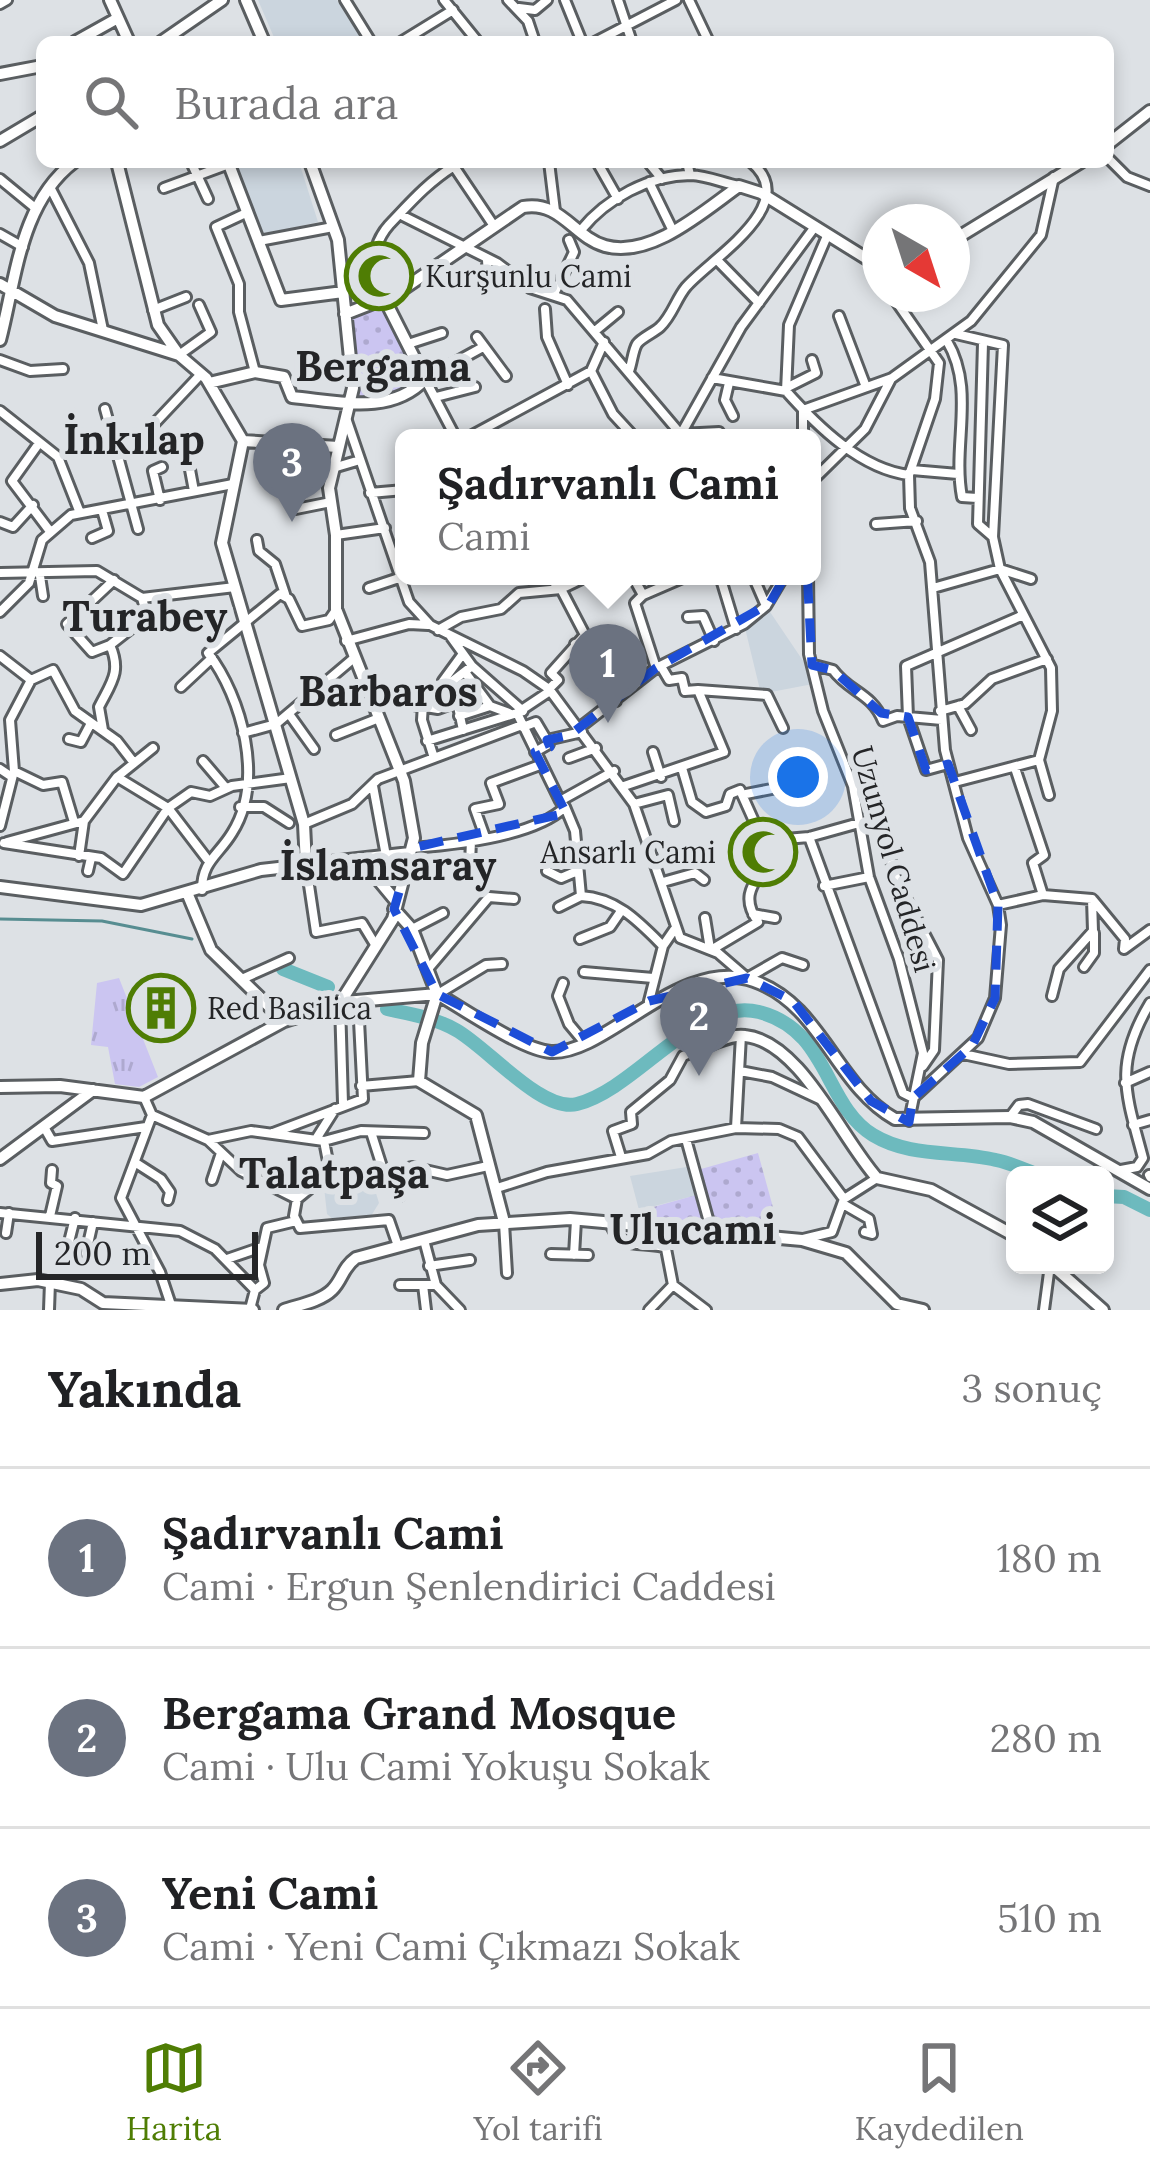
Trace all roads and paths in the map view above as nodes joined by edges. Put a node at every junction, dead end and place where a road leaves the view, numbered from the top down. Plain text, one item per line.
1 (110, 0) edge
2 (222, 0) edge
3 (246, 0) edge
4 (345, 0) edge
5 (444, 0) edge
6 (508, 0) edge
7 (547, 0) edge
8 (565, 0) edge
9 (618, 0) edge
10 (676, 0) edge
11 (689, 0) edge
12 (518, 8) junction
13 (453, 10) junction
14 (118, 18) junction
15 (625, 26) junction
16 (86, 36) edge
17 (126, 36) edge
18 (177, 36) edge
19 (261, 36) edge
20 (367, 36) edge
21 (411, 36) edge
22 (473, 36) edge
23 (532, 36) edge
24 (580, 36) edge
25 (606, 36) edge
26 (629, 36) edge
27 (706, 36) edge
28 (36, 67) edge
29 (0, 74) edge
30 (1150, 112) edge
31 (36, 123) edge
32 (1114, 139) edge
33 (0, 141) edge
34 (1114, 164) edge
35 (64, 168) edge
36 (118, 168) edge
37 (196, 168) edge
38 (215, 168) edge
39 (231, 168) edge
40 (312, 168) edge
41 (448, 168) edge
42 (456, 168) edge
43 (550, 168) edge
44 (600, 168) edge
45 (653, 168) edge
46 (688, 168) edge
47 (758, 168) edge
48 (1070, 168) edge
49 (201, 173) junction
50 (690, 175) junction
51 (1054, 176) junction
52 (0, 178) edge
53 (662, 179) junction
54 (649, 182) junction
55 (49, 184) junction
56 (739, 186) junction
57 (1150, 187) edge
58 (164, 188) dead end
59 (208, 199) dead end
60 (618, 199) junction
61 (766, 199) junction
62 (34, 207) junction
63 (555, 211) junction
64 (246, 213) junction
65 (403, 216) junction
66 (494, 226) junction
67 (334, 227) junction
68 (577, 228) junction
69 (814, 228) junction
70 (970, 230) edge
71 (673, 231) junction
72 (0, 234) edge
73 (827, 236) junction
74 (569, 240) dead end
75 (257, 242) junction
76 (24, 248) junction
77 (462, 248) junction
78 (862, 256) edge
79 (488, 260) junction
80 (718, 261) junction
81 (488, 276) dead end
82 (0, 284) edge
83 (13, 290) junction
84 (555, 292) junction
85 (186, 297) dead end
86 (344, 299) junction
87 (385, 301) junction
88 (759, 304) junction
89 (199, 305) dead end
90 (545, 308) dead end
91 (152, 311) junction
92 (618, 312) dead end
93 (903, 312) edge
94 (839, 316) dead end
95 (103, 330) junction
96 (595, 331) junction
97 (442, 333) dead end
98 (956, 334) junction
99 (477, 337) dead end
100 (0, 340) edge
101 (947, 341) junction
102 (604, 342) junction
103 (983, 343) junction
104 (408, 344) junction
105 (483, 347) junction
106 (931, 352) junction
107 (179, 355) junction
108 (0, 360) edge
109 (812, 360) dead end
110 (63, 369) dead end
111 (591, 371) junction
112 (255, 372) junction
113 (628, 373) junction
114 (506, 376) dead end
115 (205, 378) junction
116 (712, 378) junction
117 (892, 378) junction
118 (425, 380) junction
119 (729, 383) junction
120 (568, 385) junction
121 (475, 387) dead end
122 (866, 387) junction
123 (787, 389) junction
124 (436, 397) junction
125 (353, 402) junction
126 (105, 409) dead end
127 (0, 410) edge
128 (803, 410) junction
129 (734, 416) dead end
130 (347, 421) junction
131 (452, 429) edge
132 (484, 429) edge
133 (626, 429) edge
134 (677, 429) edge
135 (686, 429) edge
136 (803, 429) edge
137 (138, 441) dead end
138 (243, 441) junction
139 (38, 446) junction
140 (846, 446) junction
141 (338, 447) junction
142 (359, 456) junction
143 (188, 459) dead end
144 (0, 463) edge
145 (162, 467) dead end
146 (332, 468) junction
147 (14, 472) junction
148 (821, 472) edge
149 (910, 472) junction
150 (958, 474) junction
151 (233, 484) junction
152 (395, 491) edge
153 (370, 493) junction
154 (196, 494) junction
155 (977, 498) junction
156 (166, 501) junction
157 (331, 502) junction
158 (33, 505) junction
159 (133, 506) junction
160 (296, 509) dead end
161 (102, 510) junction
162 (80, 513) junction
163 (916, 520) junction
164 (0, 522) edge
165 (876, 524) dead end
166 (385, 528) junction
167 (49, 530) junction
168 (138, 530) dead end
169 (336, 535) junction
170 (993, 537) junction
171 (92, 538) dead end
172 (256, 539) dead end
173 (395, 559) edge
174 (1000, 569) junction
175 (0, 573) edge
176 (36, 576) junction
177 (395, 579) edge
178 (1031, 579) dead end
179 (115, 580) junction
180 (406, 585) edge
181 (557, 585) edge
182 (569, 585) edge
183 (637, 585) edge
184 (666, 585) edge
185 (723, 585) edge
186 (757, 585) edge
187 (779, 585) edge
188 (808, 585) edge
189 (235, 587) junction
190 (369, 587) dead end
191 (933, 588) junction
192 (561, 589) junction
193 (286, 595) junction
194 (643, 595) junction
195 (43, 596) dead end
196 (142, 598) junction
197 (766, 606) junction
198 (336, 609) junction
199 (0, 611) edge
200 (1021, 616) junction
201 (688, 617) dead end
202 (247, 621) junction
203 (434, 628) junction
204 (736, 629) junction
205 (450, 636) junction
206 (346, 640) junction
207 (714, 640) junction
208 (110, 644) junction
209 (575, 644) junction
210 (620, 645) dead end
211 (940, 652) junction
212 (462, 655) junction
213 (0, 656) edge
214 (212, 658) junction
215 (354, 658) junction
216 (1047, 659) junction
217 (591, 663) junction
218 (814, 665) junction
219 (659, 668) junction
220 (469, 670) junction
221 (32, 680) junction
222 (181, 687) dead end
223 (447, 687) junction
224 (549, 690) junction
225 (698, 690) junction
226 (371, 698) junction
227 (616, 701) junction
228 (457, 702) junction
229 (423, 704) junction
230 (490, 706) junction
231 (958, 706) junction
232 (520, 711) junction
233 (289, 714) junction
234 (459, 716) junction
235 (941, 716) junction
236 (379, 718) junction
237 (908, 718) junction
238 (5, 720) edge
239 (536, 722) junction
240 (276, 724) junction
241 (90, 725) junction
242 (523, 726) junction
243 (783, 728) dead end
244 (103, 730) junction
245 (463, 730) junction
246 (581, 730) junction
247 (970, 730) dead end
248 (243, 734) junction
249 (336, 735) dead end
250 (69, 739) dead end
251 (547, 740) junction
252 (427, 741) junction
253 (153, 748) dead end
254 (596, 748) junction
255 (314, 749) dead end
256 (535, 752) junction
257 (653, 752) dead end
258 (434, 758) junction
259 (569, 758) dead end
260 (1040, 760) junction
261 (203, 761) dead end
262 (134, 763) junction
263 (948, 764) junction
264 (540, 765) junction
265 (682, 768) junction
266 (1016, 768) junction
267 (0, 769) edge
268 (400, 770) junction
269 (614, 771) junction
270 (13, 774) junction
271 (661, 777) junction
272 (117, 778) junction
273 (291, 778) junction
274 (818, 780) dead end
275 (955, 782) junction
276 (373, 784) junction
277 (244, 785) junction
278 (624, 786) junction
279 (226, 788) junction
280 (746, 794) junction
281 (1049, 796) dead end
282 (562, 804) junction
283 (634, 804) junction
284 (241, 807) junction
285 (168, 808) junction
286 (78, 821) junction
287 (674, 821) dead end
288 (289, 823) dead end
289 (304, 824) junction
290 (858, 824) junction
291 (0, 826) edge
292 (773, 835) junction
293 (485, 837) junction
294 (809, 837) junction
295 (471, 841) junction
296 (2, 843) edge
297 (411, 851) junction
298 (79, 856) junction
299 (386, 856) junction
300 (91, 857) junction
301 (207, 859) junction
302 (361, 859) junction
303 (470, 862) dead end
304 (306, 865) junction
305 (88, 872) dead end
306 (547, 872) dead end
307 (575, 872) junction
308 (868, 877) junction
309 (704, 880) dead end
310 (663, 882) junction
311 (824, 886) junction
312 (0, 887) edge
313 (202, 890) junction
314 (188, 895) junction
315 (1043, 895) junction
316 (581, 896) junction
317 (514, 899) dead end
318 (1092, 899) junction
319 (395, 904) junction
320 (998, 905) junction
321 (559, 907) dead end
322 (621, 911) junction
323 (443, 913) dead end
324 (752, 914) junction
325 (705, 918) dead end
326 (776, 918) dead end
327 (412, 929) junction
328 (674, 929) junction
329 (1150, 930) edge
330 (1093, 931) junction
331 (580, 939) dead end
332 (376, 946) junction
333 (663, 946) junction
334 (710, 950) junction
335 (289, 958) dead end
336 (502, 964) dead end
337 (802, 965) dead end
338 (1084, 967) dead end
339 (428, 970) junction
340 (1150, 970) edge
341 (584, 972) dead end
342 (653, 978) junction
343 (747, 978) junction
344 (242, 979) junction
345 (563, 983) dead end
346 (687, 994) junction
347 (1052, 996) dead end
348 (435, 998) junction
349 (358, 1000) junction
350 (649, 1001) junction
351 (340, 1003) junction
352 (1150, 1004) edge
353 (284, 1021) junction
354 (741, 1035) junction
355 (707, 1041) junction
356 (584, 1042) junction
357 (963, 1054) junction
358 (921, 1067) junction
359 (740, 1071) junction
360 (1150, 1072) edge
361 (419, 1081) junction
362 (1125, 1083) junction
363 (361, 1085) junction
364 (0, 1087) edge
365 (93, 1090) junction
366 (144, 1097) junction
367 (914, 1098) junction
368 (819, 1099) junction
369 (340, 1105) junction
370 (152, 1114) junction
371 (1010, 1117) junction
372 (1150, 1120) edge
373 (909, 1122) junction
374 (1133, 1125) junction
375 (44, 1127) junction
376 (146, 1127) junction
377 (736, 1127) junction
378 (1096, 1129) dead end
379 (371, 1132) junction
380 (424, 1132) dead end
381 (268, 1135) junction
382 (686, 1139) junction
383 (208, 1140) junction
384 (320, 1140) junction
385 (221, 1153) junction
386 (1147, 1158) edge
387 (621, 1159) junction
388 (0, 1160) edge
389 (136, 1163) junction
390 (488, 1166) junction
391 (52, 1170) dead end
392 (1121, 1170) junction
393 (392, 1171) junction
394 (877, 1178) junction
395 (212, 1180) dead end
396 (497, 1188) junction
397 (1150, 1189) edge
398 (400, 1196) dead end
399 (297, 1198) junction
400 (168, 1200) dead end
401 (844, 1202) junction
402 (4, 1213) edge
403 (50, 1216) junction
404 (75, 1218) junction
405 (576, 1220) junction
406 (296, 1221) junction
407 (93, 1222) junction
408 (504, 1222) junction
409 (137, 1224) junction
410 (610, 1224) junction
411 (662, 1228) junction
412 (1006, 1231) edge
413 (865, 1232) dead end
414 (6, 1233) dead end
415 (712, 1233) junction
416 (424, 1239) junction
417 (802, 1240) junction
418 (69, 1242) dead end
419 (263, 1246) junction
420 (663, 1247) junction
421 (399, 1250) junction
422 (86, 1253) dead end
423 (551, 1255) dead end
424 (574, 1255) junction
425 (588, 1255) dead end
426 (227, 1259) junction
427 (470, 1260) dead end
428 (429, 1266) junction
429 (507, 1273) dead end
430 (1050, 1274) edge
431 (1061, 1274) edge
432 (50, 1282) junction
433 (400, 1285) dead end
434 (423, 1285) junction
435 (436, 1285) junction
436 (673, 1285) junction
437 (4, 1287) edge
438 (255, 1290) junction
439 (326, 1296) junction
440 (103, 1306) edge
441 (172, 1307) edge
442 (897, 1307) edge
443 (49, 1310) edge
444 (251, 1310) edge
445 (284, 1310) edge
446 (314, 1310) edge
447 (426, 1310) edge
448 (460, 1310) edge
449 (650, 1310) edge
450 (706, 1310) edge
451 (923, 1310) edge
452 (1044, 1310) edge
453 (1102, 1310) edge

1 - 14 main road
2 - 18 main road
3 - 19 main road
4 - 20 street
5 - 13 street
6 - 12 street
7 - 12 street
8 - 24 street
9 - 15 street
10 - 15 street
11 - 27 street
12 - 23 street
13 - 21 street
13 - 22 street
14 - 16 main road
14 - 17 main road
15 - 25 street
15 - 26 street
28 - 29 main road
30 - 32 main road
31 - 33 main road
34 - 57 street
35 - 55 main road
36 - 91 main road
37 - 49 street
38 - 49 street
39 - 64 main road
40 - 67 main road
41 - 65 street
42 - 66 street
43 - 63 street
44 - 60 street
45 - 53 street
46 - 50 street
47 - 61 street
48 - 51 main road
49 - 58 street
49 - 59 street
50 - 53 street
50 - 56 street
51 - 70 main road
51 - 98 street
52 - 62 street
53 - 54 street
54 - 60 street
54 - 71 street
55 - 62 main road
55 - 95 street
56 - 61 main road
56 - 71 main road
60 - 68 street
61 - 69 main road
61 - 80 street
62 - 76 main road
63 - 66 main road
63 - 68 main road
64 - 75 main road
64 - 112 street
65 - 77 street
65 - 86 street
66 - 77 main road
67 - 75 street
67 - 86 main road
68 - 71 main road
69 - 73 main road
69 - 88 street
72 - 76 street
73 - 78 main road
73 - 123 street
74 - 84 street
75 - 86 main road
76 - 83 main road
77 - 79 street
77 - 87 main road
79 - 81 street
79 - 84 street
80 - 88 street
80 - 113 street
82 - 83 main road
83 - 95 main road
83 - 100 main road
84 - 96 street
85 - 91 street
86 - 87 main road
86 - 125 main road
87 - 104 main road
88 - 116 street
89 - 107 street
90 - 120 street
91 - 107 main road
92 - 96 street
93 - 106 street
94 - 122 street
95 - 107 main road
96 - 102 street
97 - 104 street
98 - 101 street
98 - 103 street
99 - 105 street
101 - 106 street
101 - 150 street
102 - 111 street
102 - 113 street
103 - 155 street
103 - 170 street
104 - 118 main road
105 - 114 street
105 - 118 street
106 - 117 street
106 - 149 street
107 - 115 main road
108 - 110 street
109 - 123 street
111 - 120 street
111 - 133 street
112 - 115 main road
112 - 125 main road
113 - 134 street
115 - 137 street
115 - 138 main road
116 - 119 street
116 - 135 street
117 - 122 street
117 - 140 street
118 - 124 street
118 - 125 main road
119 - 123 street
119 - 129 street
120 - 132 street
121 - 124 street
122 - 128 street
123 - 128 street
124 - 131 street
125 - 130 main road
126 - 159 street
127 - 139 street
128 - 136 street
128 - 140 street
130 - 141 main road
130 - 142 street
138 - 141 main road
138 - 151 main road
139 - 147 street
139 - 162 street
140 - 148 street
140 - 149 street
141 - 142 street
141 - 146 main road
142 - 146 street
142 - 153 street
143 - 154 street
144 - 147 street
145 - 156 street
146 - 157 main road
147 - 158 street
149 - 150 street
149 - 163 street
150 - 155 street
151 - 154 street
151 - 189 main road
152 - 153 street
153 - 166 street
154 - 156 street
155 - 170 street
156 - 159 street
157 - 160 street
157 - 169 main road
158 - 164 street
158 - 167 street
159 - 161 street
159 - 168 street
161 - 162 street
161 - 171 street
162 - 167 street
163 - 165 street
163 - 191 street
166 - 169 street
166 - 173 street
167 - 176 street
169 - 198 main road
170 - 174 street
172 - 193 street
174 - 178 street
174 - 191 street
174 - 200 street
175 - 176 street
176 - 179 street
176 - 195 street
176 - 199 street
177 - 190 street
179 - 196 street
179 - 208 street
180 - 203 street
181 - 192 street
182 - 192 street
183 - 194 street
184 - 194 street
185 - 204 street
186 - 197 street
187 - 197 street
188 - 218 street, Uzunyol Caddesi
189 - 196 street
189 - 202 main road
191 - 211 street
192 - 203 street
192 - 209 street
193 - 198 street
193 - 202 street
194 - 219 street
196 - 208 street
197 - 204 street
198 - 206 main road
200 - 211 street
200 - 216 street
201 - 207 street
202 - 214 street
202 - 240 main road
203 - 205 street
203 - 206 street
204 - 207 street
205 - 212 street
205 - 224 street
206 - 215 main road
207 - 219 street
208 - 244 street
209 - 217 street
209 - 224 street
210 - 217 street
211 - 235 street
211 - 237 street
212 - 220 street
212 - 223 street
213 - 221 street
214 - 222 street
214 - 248 street
215 - 226 main road
215 - 233 street
216 - 231 street
216 - 260 street
217 - 227 street
218 - 237 street
218 - 290 street, Uzunyol Caddesi
219 - 225 street
219 - 227 street
220 - 223 street
220 - 230 street
220 - 232 street
221 - 238 street
221 - 241 street
223 - 228 street
223 - 229 street
224 - 232 street
224 - 246 street
225 - 243 street
225 - 265 street
226 - 229 street
226 - 236 main road
227 - 246 street
228 - 229 street
228 - 234 street
229 - 252 street
230 - 232 street
230 - 234 street
231 - 235 street
231 - 247 street
232 - 239 street
232 - 242 street
232 - 245 street
233 - 240 street
233 - 255 street
234 - 245 street
235 - 237 street
235 - 263 street
236 - 249 street
236 - 268 main road
237 - 263 street
238 - 270 street
239 - 242 street
239 - 251 street
240 - 248 street
240 - 273 main road
241 - 244 street
241 - 250 street
242 - 256 street
242 - 258 street
244 - 262 street
245 - 252 street
246 - 251 street
246 - 254 street
248 - 277 street
251 - 256 street
252 - 258 street
253 - 262 street
254 - 259 street
254 - 269 street
256 - 264 street
257 - 271 street
258 - 268 street
260 - 266 street
260 - 281 street
261 - 279 street
262 - 272 street
263 - 275 street
264 - 282 street
264 - 293 street
265 - 271 street
265 - 280 street
266 - 275 street
266 - 315 street
267 - 270 street
268 - 276 street
268 - 297 main road
269 - 278 street
269 - 282 street
270 - 286 street
270 - 291 street
271 - 278 street
272 - 285 street
272 - 286 street
273 - 277 street
273 - 289 main road
274 - 280 street
275 - 320 street
276 - 289 street
276 - 299 street
277 - 279 street
277 - 284 street
278 - 283 street
279 - 285 street
280 - 292 street
282 - 293 street
282 - 307 street
283 - 287 street
283 - 310 street
284 - 288 street
284 - 301 street
285 - 300 street
285 - 301 street
286 - 296 street
286 - 298 street
289 - 304 main road
290 - 294 street
290 - 308 street, Uzunyol Caddesi
290 - 358 street
292 - 294 street
292 - 324 street
293 - 295 street
294 - 311 street
295 - 297 street
295 - 303 street
296 - 298 street
297 - 299 main road
297 - 319 main road
298 - 300 street
299 - 302 main road
300 - 305 street
301 - 313 street
302 - 304 main road
302 - 319 main road
304 - 313 main road
304 - 332 street
306 - 307 street
307 - 316 street
308 - 311 street
308 - 358 street, Uzunyol Caddesi
309 - 310 street
310 - 328 street
311 - 367 street
312 - 314 main road
313 - 314 main road
314 - 344 main road
315 - 318 street
315 - 320 street
316 - 321 street
316 - 322 street
317 - 339 street
318 - 329 street
318 - 330 street
319 - 327 main road
319 - 332 main road
320 - 357 street
322 - 331 street
322 - 333 street
323 - 327 street
324 - 326 street
324 - 334 street
325 - 334 street
327 - 339 main road
328 - 333 street
328 - 334 street
330 - 338 street
330 - 347 street
332 - 351 main road
333 - 342 street
334 - 343 street
335 - 344 street
336 - 348 street
337 - 343 street
339 - 348 main road
340 - 357 street
341 - 342 street
342 - 350 street
343 - 346 main road
343 - 373 main road
344 - 353 main road
345 - 356 street
346 - 350 main road
346 - 355 main road
348 - 349 main road
348 - 356 main road
348 - 361 main road
349 - 351 main road
349 - 363 street
350 - 356 main road
351 - 353 main road
351 - 369 street
352 - 362 street
353 - 366 main road
354 - 355 main road
354 - 359 street
354 - 368 main road
355 - 387 street
357 - 367 street
358 - 367 street, Uzunyol Caddesi
359 - 368 street
359 - 377 street
360 - 362 street
361 - 363 street
361 - 390 main road
362 - 374 street
363 - 369 street
364 - 365 main road
365 - 366 main road
365 - 375 main road
366 - 370 street
367 - 373 street, Uzunyol Caddesi
368 - 394 main road
369 - 381 street
369 - 384 street
370 - 376 street
370 - 383 street
371 - 373 main road
371 - 378 street
371 - 392 main road
372 - 374 street
374 - 386 street
375 - 376 street
375 - 388 main road
376 - 389 street
377 - 382 street
377 - 401 street
379 - 380 street
379 - 384 street
379 - 393 street
381 - 383 street
381 - 384 street
382 - 387 street
382 - 415 street
383 - 385 street
384 - 399 street
385 - 395 street
385 - 399 street
386 - 392 street
387 - 396 street
389 - 400 street
389 - 409 street
390 - 393 street
390 - 396 main road
391 - 403 street
392 - 397 main road
393 - 398 street
394 - 401 street
394 - 412 main road
396 - 408 main road
399 - 406 street
401 - 413 street
401 - 417 street
402 - 403 street
402 - 414 street
403 - 404 street
404 - 407 street
404 - 418 street
405 - 408 main road
405 - 410 main road
405 - 424 street
406 - 419 street
406 - 421 street
407 - 409 street
407 - 422 street
408 - 416 main road
408 - 429 street
409 - 426 street
409 - 441 street
410 - 411 main road
410 - 420 street
411 - 415 main road
411 - 420 street
415 - 417 main road
416 - 421 main road
416 - 428 street
417 - 442 main road
419 - 426 street
419 - 438 street
420 - 436 street
421 - 439 main road
423 - 424 street
424 - 425 street
426 - 438 street
427 - 428 street
428 - 435 street
430 - 452 street
431 - 453 main road
432 - 437 main road
432 - 440 main road
432 - 443 street
433 - 434 street
434 - 435 street
434 - 447 street
435 - 448 street
436 - 449 street
436 - 450 street
438 - 444 street
439 - 445 main road
439 - 446 street
440 - 441 main road
441 - 444 main road
442 - 451 main road

